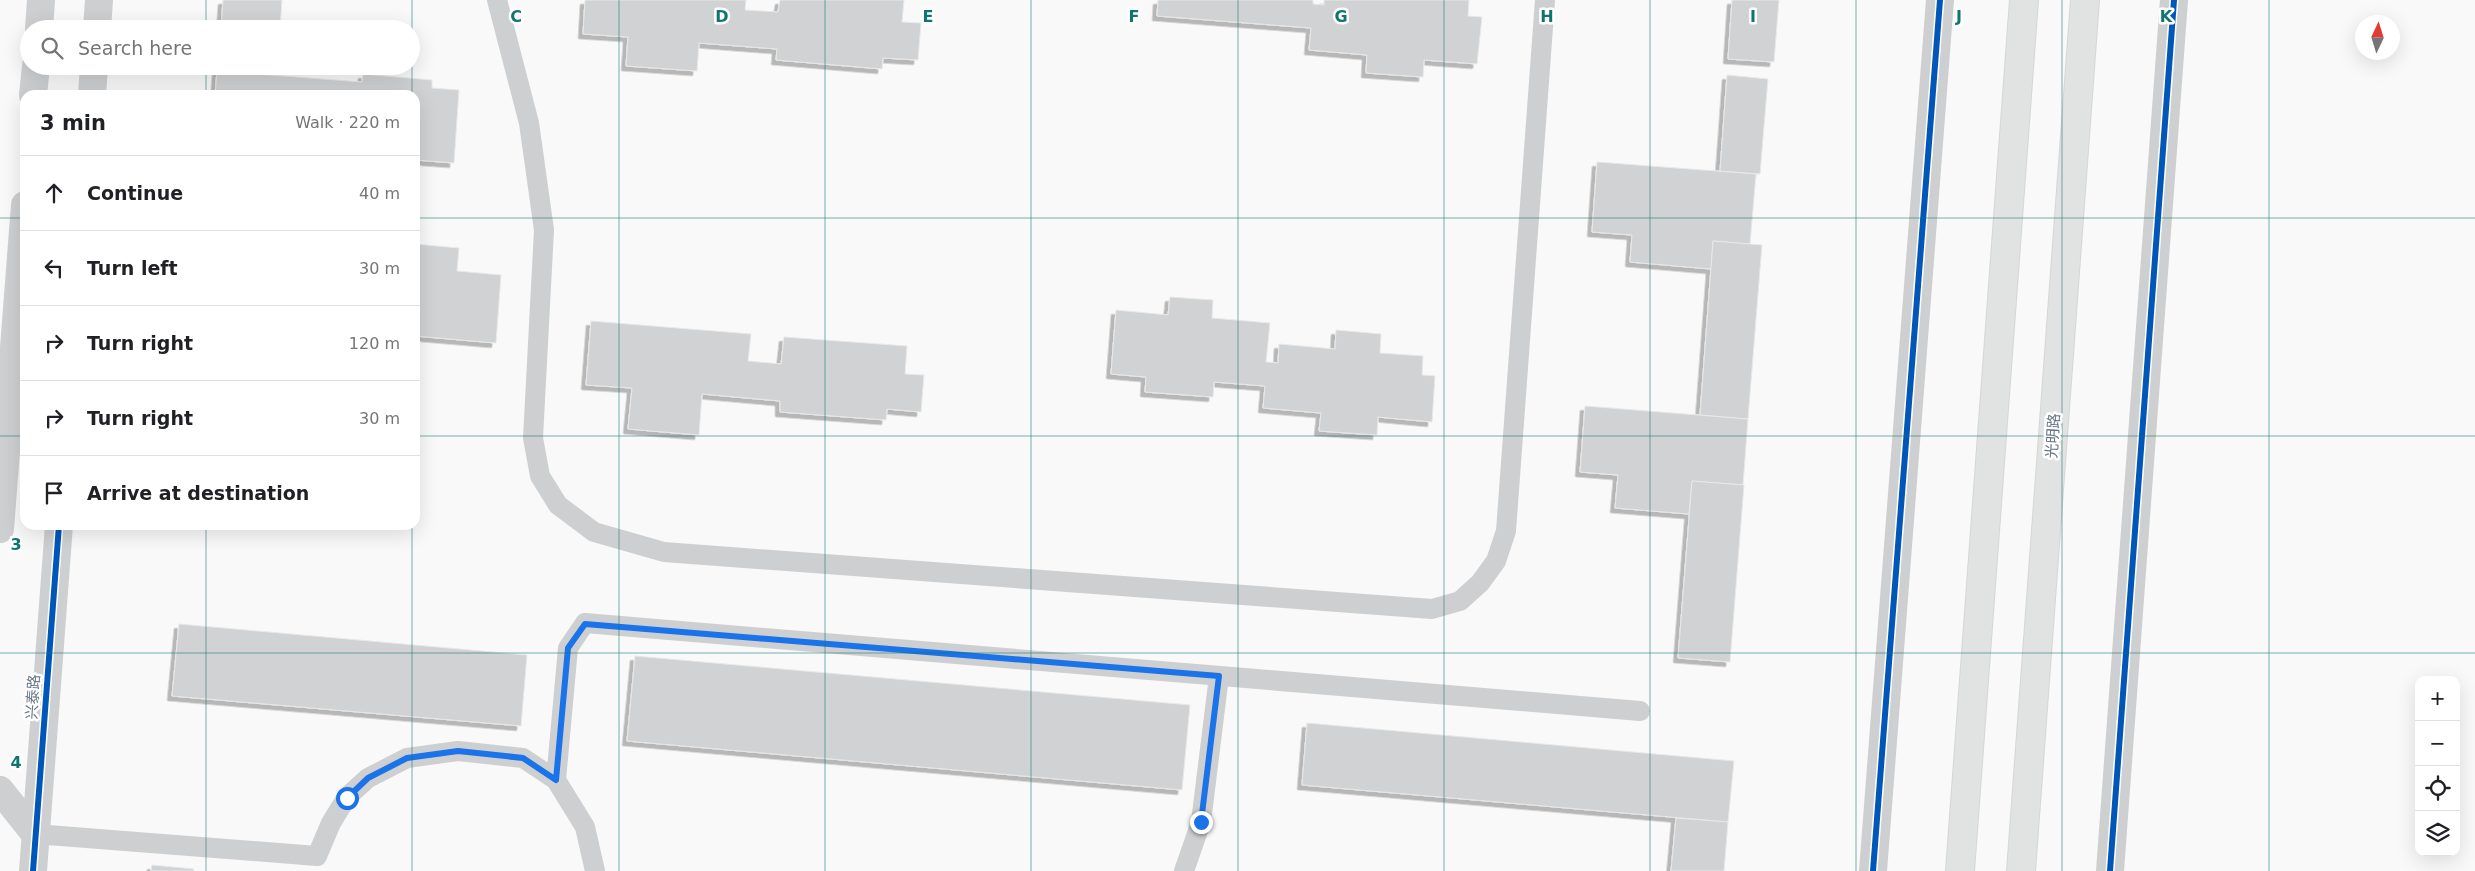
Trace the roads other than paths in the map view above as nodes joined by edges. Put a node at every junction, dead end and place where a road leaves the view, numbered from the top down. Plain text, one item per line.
1 (41, 0) edge
2 (99, 0) edge
3 (497, 0) edge
4 (1545, 0) edge
5 (1940, 0) edge
6 (2024, 0) edge
7 (2085, 0) edge
8 (2174, 0) edge
9 (40, 20) edge
10 (98, 20) edge
11 (35, 75) edge
12 (93, 75) edge
13 (34, 90) edge
14 (92, 90) edge
15 (20, 270) edge
16 (0, 529) edge
17 (59, 530) edge
18 (1219, 676) junction
19 (1640, 711) dead end
20 (556, 780) junction
21 (0, 790) edge
22 (36, 834) junction
23 (33, 871) edge
24 (595, 871) edge
25 (1184, 871) edge
26 (1873, 871) edge
27 (1960, 871) edge
28 (2021, 871) edge
29 (2110, 871) edge

1 - 9 street
2 - 10 street
3 - 4 lane
5 - 26 street
6 - 27 highway
7 - 28 highway, 光明路
8 - 29 street
11 - 13 street
12 - 14 street
15 - 16 street
17 - 22 street, 兴泰路
18 - 19 lane
18 - 20 lane
18 - 25 lane
20 - 22 lane
20 - 24 lane
21 - 22 street
22 - 23 street, 兴泰路

